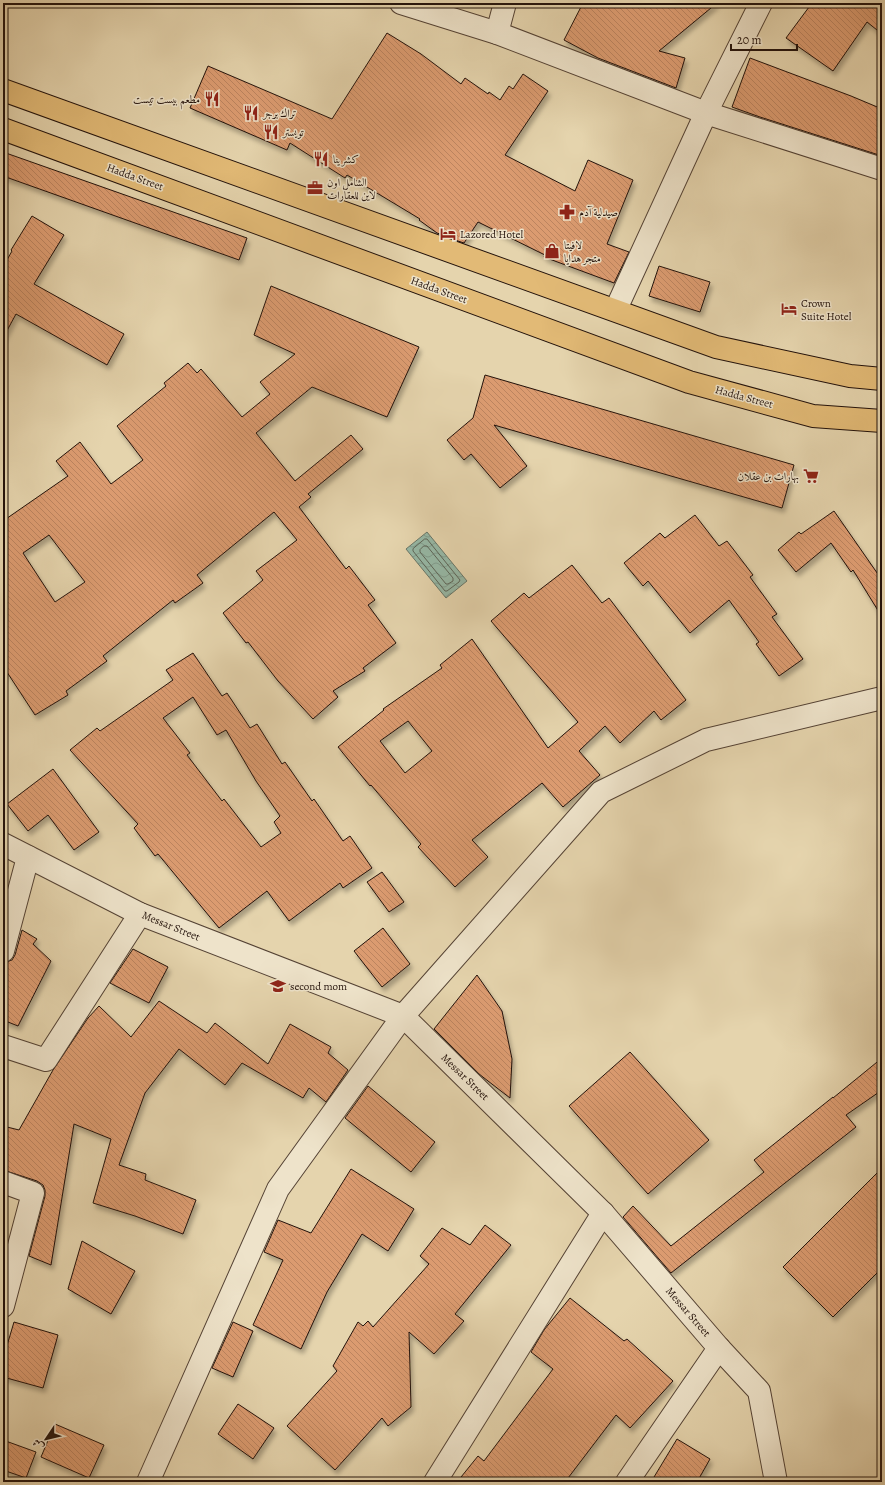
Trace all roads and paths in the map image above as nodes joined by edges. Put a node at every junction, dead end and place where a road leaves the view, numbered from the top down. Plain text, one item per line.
1 (401, 3) edge
2 (505, 3) edge
3 (761, 3) edge
4 (497, 33) junction
5 (3, 90) edge
6 (706, 113) junction
7 (3, 129) edge
8 (882, 169) edge
9 (616, 310) junction
10 (882, 379) edge
11 (882, 421) edge
12 (882, 698) edge
13 (3, 844) edge
14 (28, 857) junction
15 (140, 914) junction
16 (3, 951) edge
17 (403, 1016) junction
18 (3, 1046) edge
19 (3, 1182) edge
20 (603, 1213) junction
21 (3, 1306) edge
22 (719, 1348) junction
23 (148, 1482) edge
24 (435, 1482) edge
25 (627, 1482) edge
26 (776, 1482) edge

1 - 4 street
2 - 4 street
3 - 6 street
4 - 6 street
5 - 9 main road
6 - 8 street
6 - 9 street
7 - 11 main road, Hadda Street
9 - 10 main road
12 - 17 street
13 - 14 street, Messar Street
14 - 15 street, Messar Street
14 - 16 street
15 - 17 street, Messar Street
15 - 18 street
17 - 20 street, Messar Street
17 - 23 street
19 - 21 street
20 - 22 street, Messar Street
20 - 24 street
22 - 25 street
22 - 26 street, Messar Street

